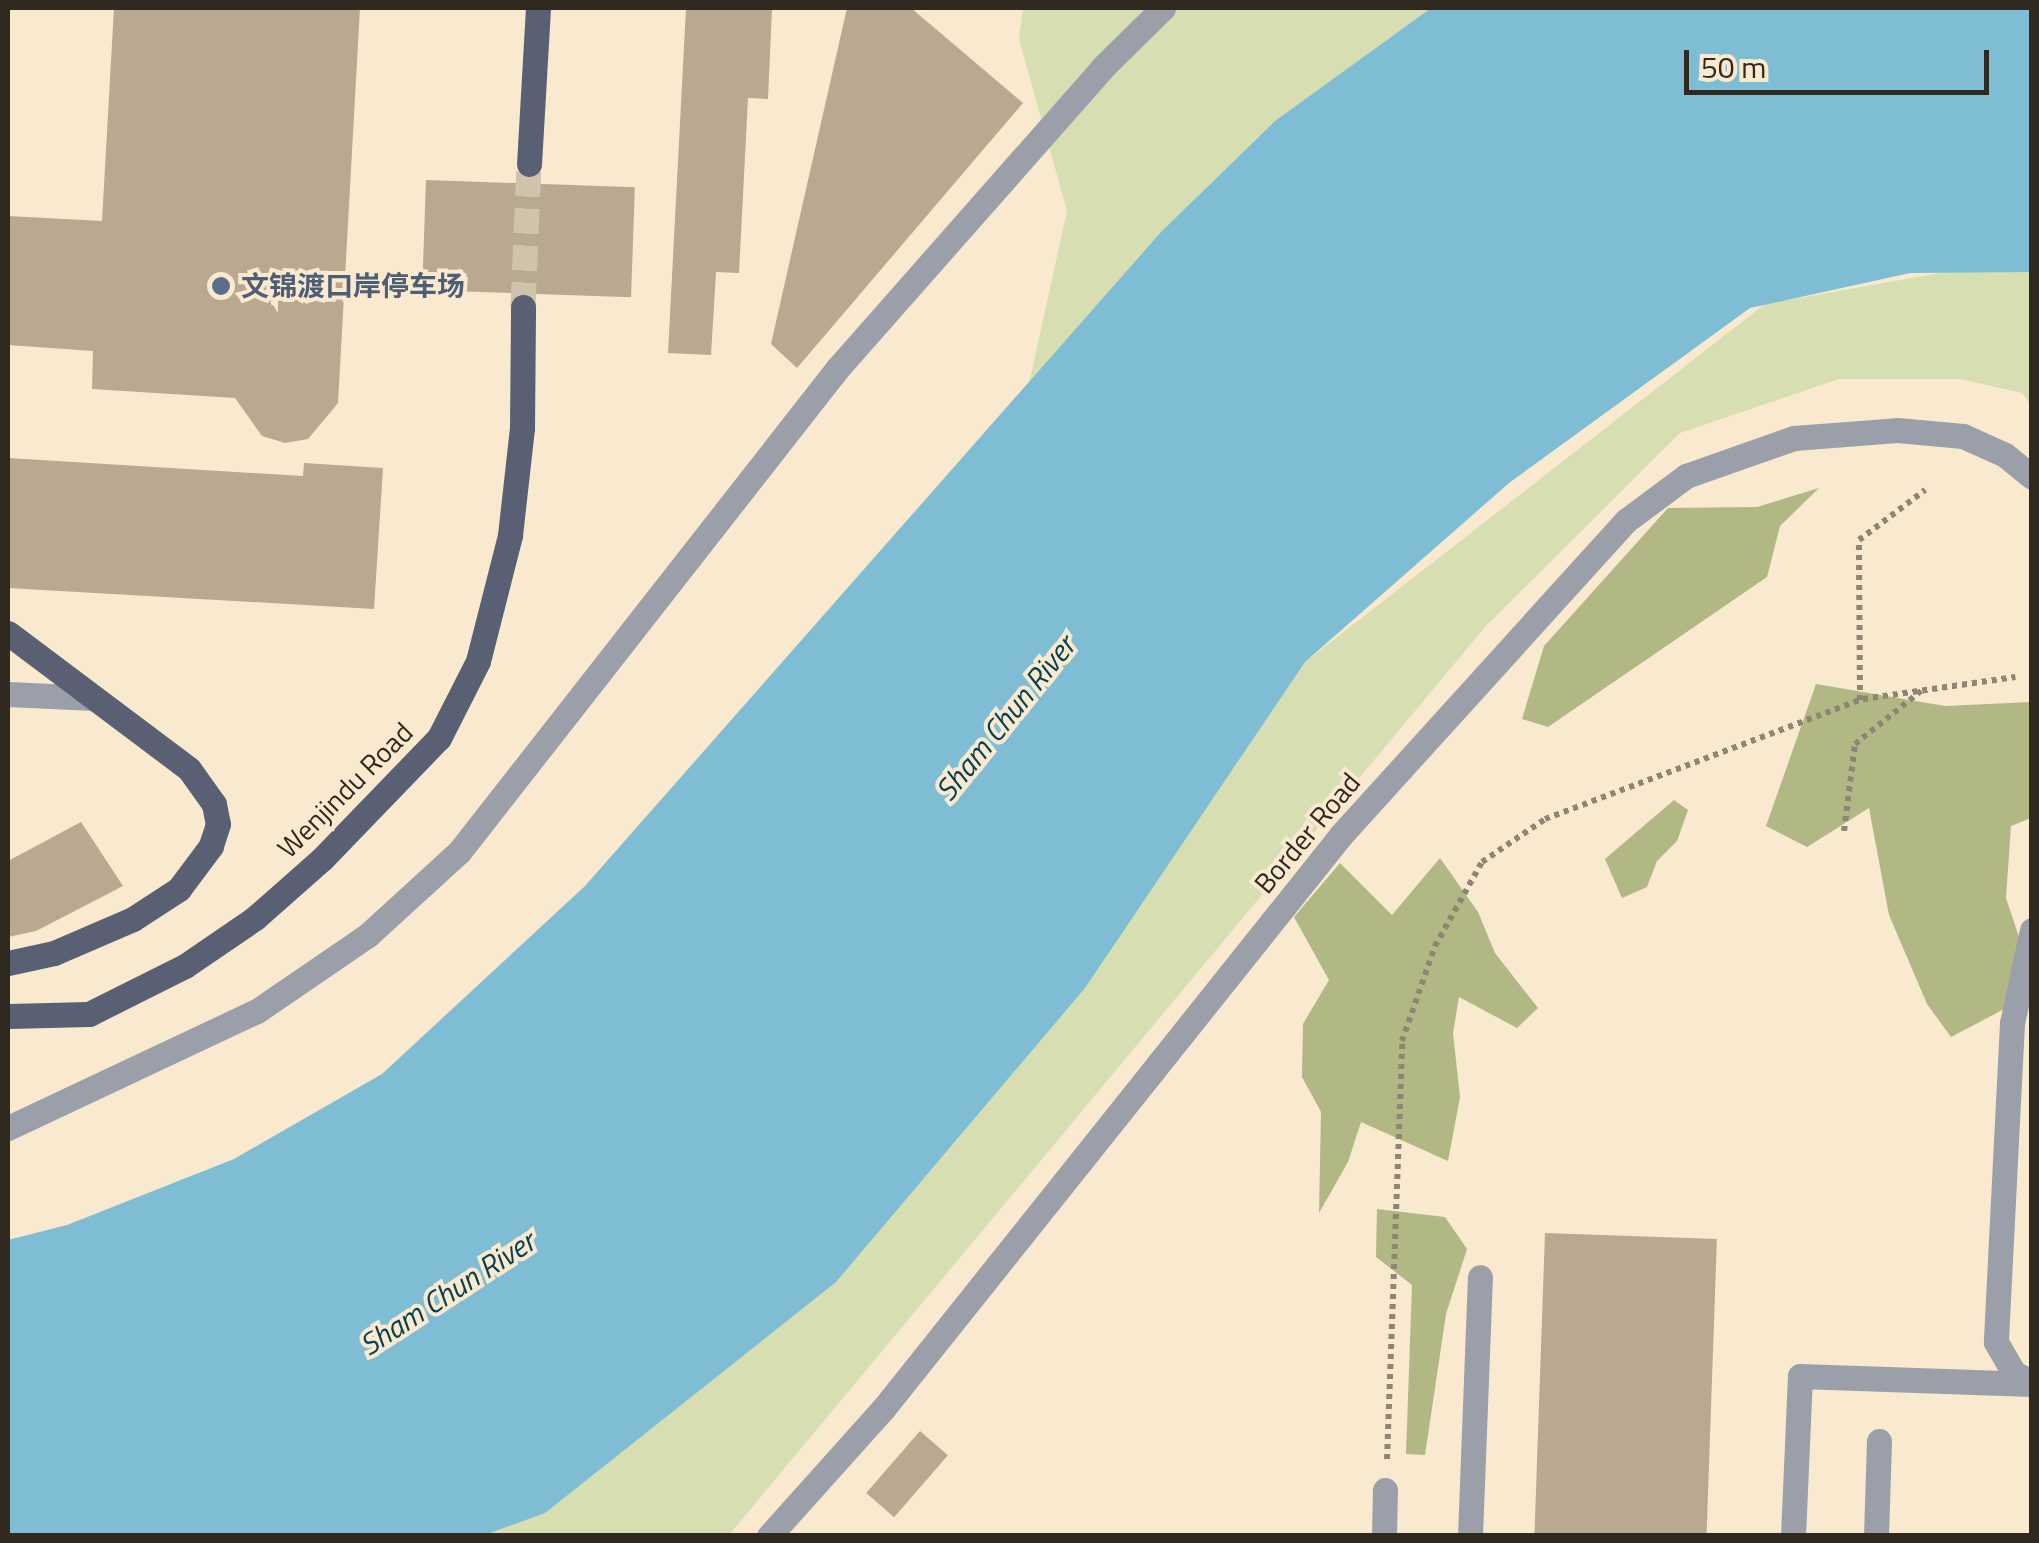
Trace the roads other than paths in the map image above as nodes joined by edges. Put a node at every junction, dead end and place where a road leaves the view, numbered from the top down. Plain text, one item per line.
1 (538, 8) edge
2 (1163, 8) edge
3 (529, 164) tunnel mouth
4 (523, 307) tunnel mouth
5 (2032, 477) edge
6 (8, 633) edge
7 (8, 694) edge
8 (94, 698) junction
9 (2032, 930) edge
10 (8, 963) edge
11 (8, 1016) edge
12 (8, 1128) edge
13 (1480, 1277) dead end
14 (2032, 1383) edge
15 (1879, 1441) dead end
16 (1386, 1490) road end
17 (769, 1536) edge
18 (1384, 1536) edge
19 (1470, 1536) edge
20 (1793, 1536) edge
21 (1876, 1536) edge

1 - 3 main road
2 - 12 lane
4 - 11 main road, Wenjindu Road
5 - 17 lane, Border Road
6 - 8 main road
7 - 8 lane
8 - 10 main road
9 - 14 lane
13 - 19 lane
14 - 20 lane
15 - 21 lane
16 - 18 lane

